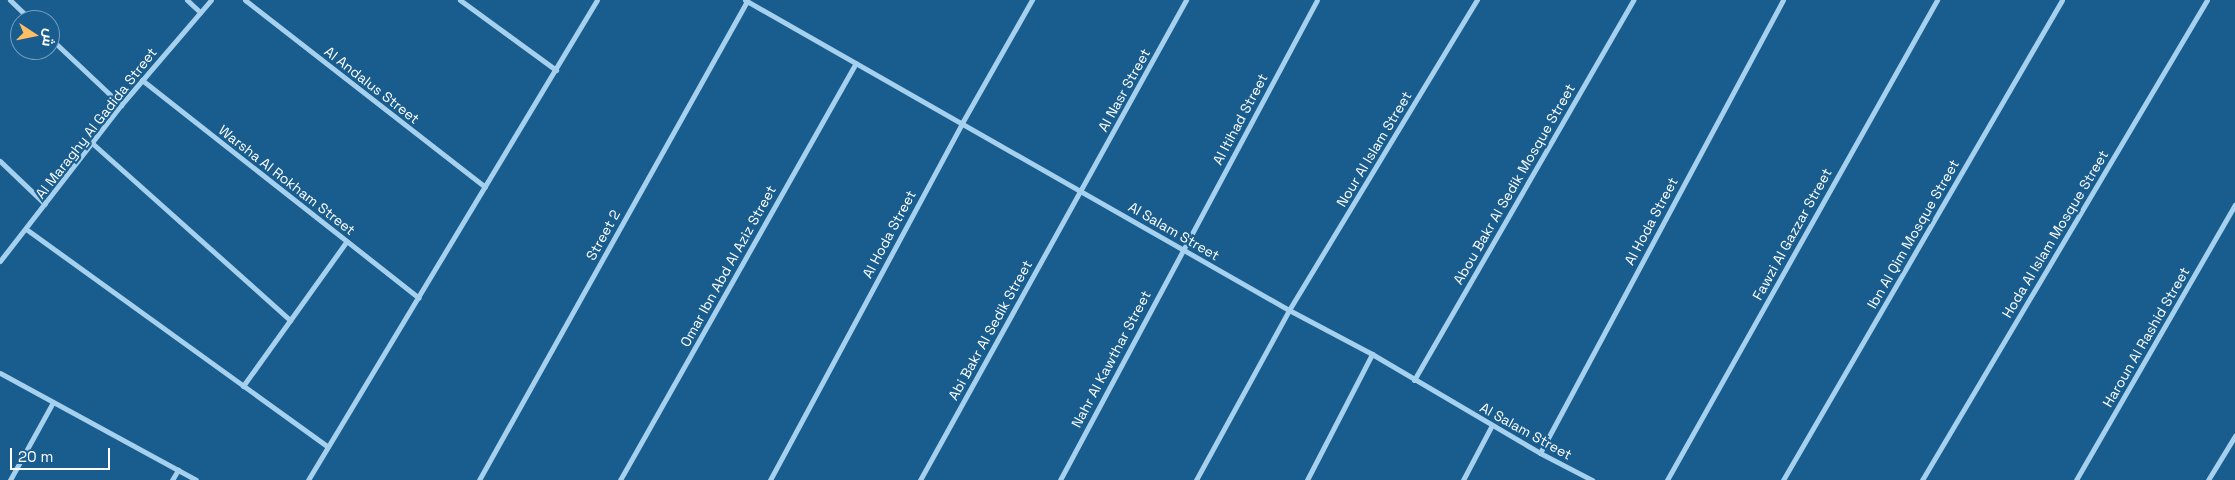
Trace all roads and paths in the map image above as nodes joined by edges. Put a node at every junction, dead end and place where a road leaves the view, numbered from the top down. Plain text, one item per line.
1 (10, 0) edge
2 (188, 0) edge
3 (211, 0) edge
4 (245, 0) edge
5 (460, 0) edge
6 (597, 0) edge
7 (746, 0) edge
8 (1032, 0) edge
9 (1186, 0) edge
10 (1317, 0) edge
11 (1477, 0) edge
12 (1633, 0) edge
13 (1783, 0) edge
14 (1937, 0) edge
15 (2062, 0) edge
16 (2207, 0) edge
17 (20, 10) edge
18 (200, 12) junction
19 (60, 47) edge
20 (856, 63) junction
21 (556, 70) junction
22 (142, 80) junction
23 (122, 104) junction
24 (962, 123) junction
25 (92, 143) junction
26 (0, 161) edge
27 (485, 187) junction
28 (1081, 191) junction
29 (46, 204) junction
30 (2235, 204) edge
31 (26, 229) junction
32 (347, 242) junction
33 (1182, 248) junction
34 (0, 261) edge
35 (418, 298) junction
36 (1290, 310) junction
37 (290, 320) junction
38 (1372, 354) junction
39 (0, 373) edge
40 (1414, 380) junction
41 (243, 386) junction
42 (53, 402) junction
43 (1492, 425) junction
44 (2235, 436) edge
45 (328, 447) junction
46 (1540, 453) junction
47 (178, 470) junction
48 (10, 480) edge
49 (172, 480) edge
50 (196, 480) edge
51 (308, 480) edge
52 (479, 480) edge
53 (620, 480) edge
54 (770, 480) edge
55 (920, 480) edge
56 (1060, 480) edge
57 (1196, 480) edge
58 (1307, 480) edge
59 (1463, 480) edge
60 (1592, 480) edge
61 (1667, 480) edge
62 (1783, 480) edge
63 (1922, 480) edge
64 (2076, 480) edge
65 (2208, 480) edge

1 - 17 street
2 - 18 street
3 - 18 street, Al Maraghy Al Gadida Street
4 - 27 street, Al Andalus Street
5 - 21 street
6 - 21 street
7 - 20 street, Al Salam Street
7 - 52 street, Street 2
8 - 24 street, Al Hoda Street
9 - 28 street, Al Nasr Street
10 - 33 street, Al Itihad Street
11 - 36 street, Nour Al Islam Street
12 - 40 street, Abou Bakr Al Sedik Mosque Street
13 - 46 street, Al Hoda Street
14 - 61 street, Fawzi Al Gazzar Street
15 - 62 street, Ibn Al Qim Mosque Street
16 - 63 street, Hoda Al Islam Mosque Street
18 - 22 street, Al Maraghy Al Gadida Street
19 - 23 street
20 - 24 street, Al Salam Street
20 - 53 street, Omar Ibn Abd Al Aziz Street
21 - 27 street
22 - 23 street, Al Maraghy Al Gadida Street
22 - 32 street, Warsha Al Rokham Street
23 - 25 street, Al Maraghy Al Gadida Street
24 - 28 street, Al Salam Street
24 - 54 street, Al Hoda Street
25 - 29 street, Al Maraghy Al Gadida Street
25 - 37 street
26 - 29 street
27 - 35 street
28 - 33 street, Al Salam Street
28 - 55 street, Abi Bakr Al Sedik Street
29 - 31 street, Al Maraghy Al Gadida Street
30 - 64 street, Haroun Al Rashid Street
31 - 34 street, Al Maraghy Al Gadida Street
31 - 41 street
32 - 35 street, Warsha Al Rokham Street
32 - 37 street
33 - 36 street, Al Salam Street
33 - 56 street, Nahr Al Kawthar Street
35 - 45 street
36 - 38 street, Al Salam Street
36 - 57 street, Nour Al Islam Street
37 - 41 street
38 - 40 street, Al Salam Street
38 - 58 street
39 - 42 street
40 - 43 street, Al Salam Street
41 - 45 street
42 - 47 street
42 - 48 street
43 - 46 street, Al Salam Street
43 - 59 street
44 - 65 street
45 - 51 street
46 - 60 street, Al Salam Street
47 - 49 street
47 - 50 street

